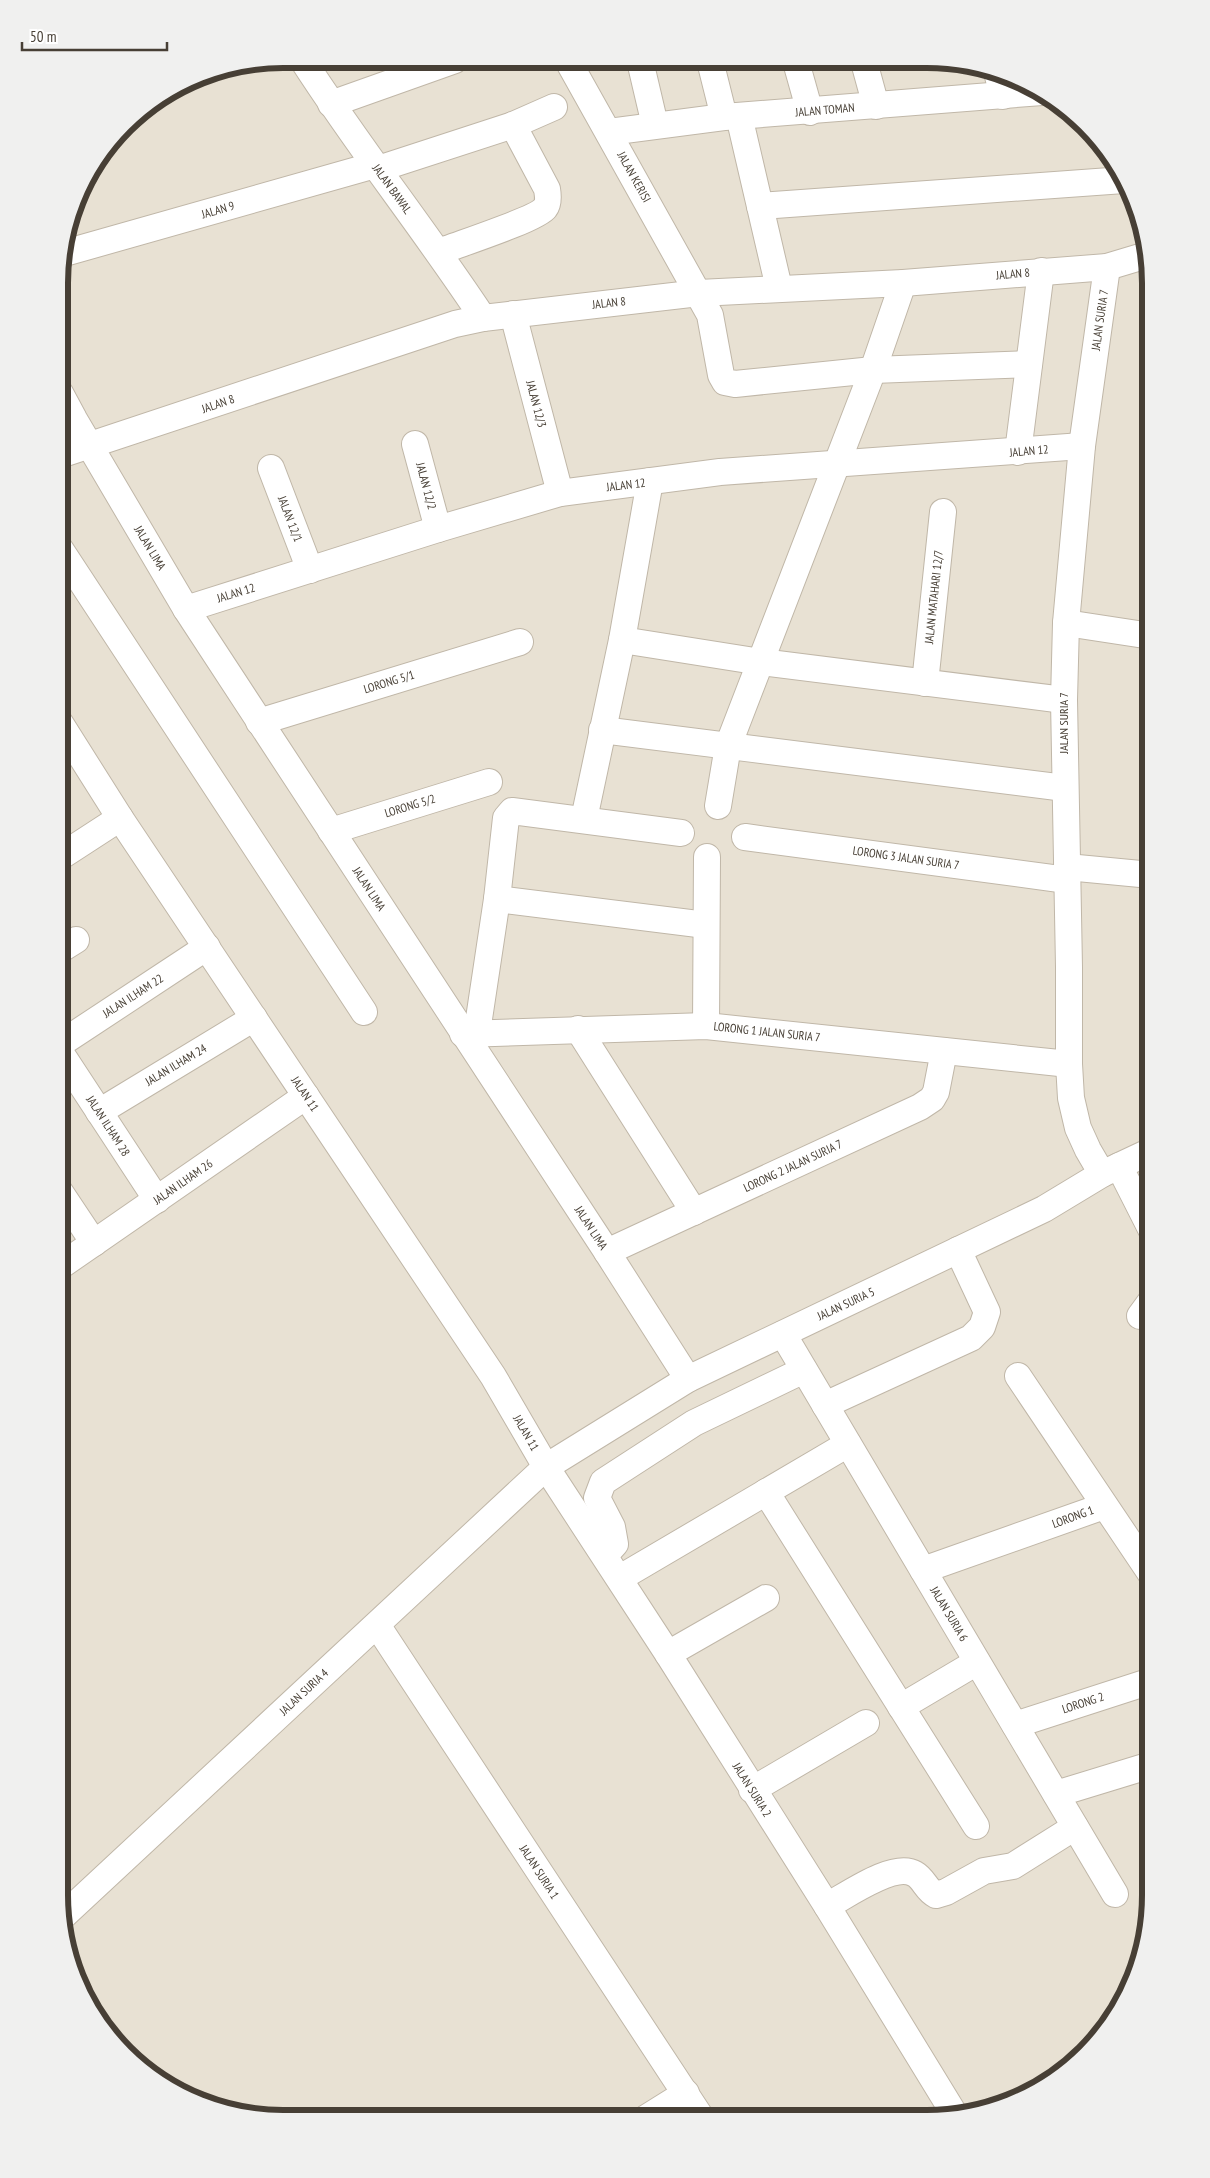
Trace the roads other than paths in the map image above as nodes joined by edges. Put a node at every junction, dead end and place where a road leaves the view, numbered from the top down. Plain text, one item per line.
1 (308, 68) edge
2 (432, 68) edge
3 (573, 68) edge
4 (642, 68) edge
5 (713, 68) edge
6 (798, 68) edge
7 (866, 68) edge
8 (1000, 84) edge
9 (1017, 87) edge
10 (331, 104) junction
11 (876, 106) junction
12 (554, 107) dead end
13 (810, 112) junction
14 (732, 117) junction
15 (514, 125) junction
16 (655, 125) junction
17 (609, 132) junction
18 (377, 167) junction
19 (1117, 181) edge
20 (760, 206) junction
21 (70, 252) edge
22 (439, 252) junction
23 (1141, 258) edge
24 (1107, 267) junction
25 (1041, 271) junction
26 (903, 283) junction
27 (779, 288) junction
28 (699, 293) junction
29 (513, 314) junction
30 (483, 318) junction
31 (1029, 364) junction
32 (873, 370) junction
33 (68, 407) edge
34 (415, 444) dead end
35 (1082, 446) junction
36 (90, 447) junction
37 (1018, 452) junction
38 (68, 453) edge
39 (837, 463) junction
40 (271, 468) dead end
41 (650, 482) junction
42 (560, 493) junction
43 (943, 512) dead end
44 (438, 529) junction
45 (68, 561) edge
46 (310, 570) junction
47 (186, 609) junction
48 (1066, 623) junction
49 (1142, 635) edge
50 (622, 640) junction
51 (520, 642) dead end
52 (761, 662) junction
53 (925, 683) junction
54 (1064, 700) junction
55 (259, 722) junction
56 (602, 730) junction
57 (68, 739) edge
58 (728, 746) junction
59 (489, 782) dead end
60 (1065, 788) junction
61 (718, 806) dead end
62 (120, 818) junction
63 (584, 819) junction
64 (331, 831) junction
65 (681, 833) dead end
66 (745, 837) dead end
67 (68, 852) edge
68 (706, 857) dead end
69 (1067, 873) junction
70 (1142, 875) edge
71 (497, 900) junction
72 (706, 926) junction
73 (207, 947) junction
74 (364, 1012) dead end
75 (254, 1018) junction
76 (706, 1026) junction
77 (578, 1029) junction
78 (470, 1033) junction
79 (68, 1039) edge
80 (944, 1051) junction
81 (68, 1064) edge
82 (1069, 1064) junction
83 (306, 1096) junction
84 (99, 1112) junction
85 (1142, 1155) edge
86 (1110, 1170) junction
87 (157, 1200) junction
88 (68, 1204) edge
89 (694, 1212) junction
90 (1142, 1216) edge
91 (94, 1243) junction
92 (958, 1250) junction
93 (607, 1252) junction
94 (68, 1261) edge
95 (783, 1334) junction
96 (804, 1370) junction
97 (1018, 1376) dead end
98 (688, 1379) junction
99 (825, 1405) junction
100 (848, 1444) junction
101 (546, 1467) junction
102 (766, 1492) junction
103 (1104, 1506) junction
104 (605, 1555) junction
105 (1142, 1561) edge
106 (923, 1570) junction
107 (620, 1578) junction
108 (766, 1598) dead end
109 (377, 1625) junction
110 (668, 1654) junction
111 (978, 1662) junction
112 (1142, 1684) edge
113 (901, 1706) junction
114 (866, 1723) dead end
115 (1015, 1725) junction
116 (1142, 1768) edge
117 (752, 1790) junction
118 (1056, 1794) junction
119 (976, 1826) dead end
120 (1075, 1827) junction
121 (1115, 1894) dead end
122 (827, 1906) junction
123 (68, 1912) edge
124 (686, 2093) junction
125 (952, 2109) edge
126 (659, 2110) edge
127 (696, 2110) edge

1 - 10 street, JALAN BAWAL
2 - 10 street
3 - 17 street, JALAN KERISI
4 - 16 street
5 - 14 street
6 - 13 street
7 - 11 street
8 - 9 street, JALAN TOMAN
8 - 11 street, JALAN TOMAN
10 - 18 street, JALAN BAWAL
11 - 13 street, JALAN TOMAN
12 - 15 street, JALAN 9
13 - 14 street, JALAN TOMAN
14 - 16 street, JALAN TOMAN
14 - 20 street
15 - 18 street, JALAN 9
15 - 22 street
16 - 17 street, JALAN TOMAN
17 - 28 street, JALAN KERISI
18 - 21 street, JALAN 9
18 - 22 street, JALAN BAWAL
19 - 20 street
20 - 27 street
22 - 30 street, JALAN BAWAL
23 - 24 street, JALAN 8
24 - 25 street, JALAN 8
24 - 35 street, JALAN SURIA 7
25 - 26 street, JALAN 8
25 - 31 street
26 - 27 street, JALAN 8
26 - 32 street
27 - 28 street, JALAN 8
28 - 29 street, JALAN 8
28 - 32 street, JALAN KERISI
29 - 30 street, JALAN 8
29 - 42 street, JALAN 12/3
30 - 36 street, JALAN 8
31 - 32 street
31 - 37 street
32 - 39 street
33 - 36 street, JALAN LIMA
34 - 44 street, JALAN 12/2
35 - 37 street, JALAN 12
35 - 48 street, JALAN SURIA 7
36 - 38 street, JALAN 8
36 - 47 street, JALAN LIMA
37 - 39 street, JALAN 12
39 - 41 street, JALAN 12
39 - 52 street
40 - 46 street, JALAN 12/1
41 - 42 street, JALAN 12
41 - 50 street
42 - 44 street, JALAN 12
43 - 53 street, JALAN MATAHARI 12/7
44 - 46 street, JALAN 12
45 - 74 street
46 - 47 street, JALAN 12
47 - 55 street, JALAN LIMA
48 - 49 street
48 - 54 street, JALAN SURIA 7
50 - 52 street
50 - 56 street
51 - 55 street, LORONG 5/1
52 - 53 street
52 - 58 street
53 - 54 street
54 - 60 street, JALAN SURIA 7
55 - 64 street, JALAN LIMA
56 - 58 street
56 - 63 street
57 - 62 street, JALAN 11
58 - 60 street
58 - 61 street
59 - 64 street, LORONG 5/2
60 - 69 street, JALAN SURIA 7
62 - 67 street
62 - 73 street, JALAN 11
63 - 65 street
63 - 71 street
64 - 78 street, JALAN LIMA
66 - 69 street, LORONG 3 JALAN SURIA 7
68 - 72 street
69 - 70 street, LORONG 3 JALAN SURIA 7
69 - 82 street, JALAN SURIA 7
71 - 72 street
71 - 78 street
72 - 76 street
73 - 75 street, JALAN 11
73 - 79 street, JALAN ILHAM 22
75 - 83 street, JALAN 11
75 - 84 street, JALAN ILHAM 24
76 - 77 street, LORONG 1 JALAN SURIA 7
76 - 80 street, LORONG 1 JALAN SURIA 7
77 - 78 street, LORONG 1 JALAN SURIA 7
77 - 89 street
78 - 93 street, JALAN LIMA
80 - 82 street, LORONG 1 JALAN SURIA 7
80 - 89 street, LORONG 2 JALAN SURIA 7
81 - 84 street, JALAN ILHAM 28
82 - 86 street, JALAN SURIA 7
83 - 87 street, JALAN ILHAM 26
83 - 101 street, JALAN 11
84 - 87 street, JALAN ILHAM 28
85 - 86 street, JALAN SURIA 5
86 - 90 street, JALAN SURIA 7
86 - 92 street, JALAN SURIA 5
87 - 91 street, JALAN ILHAM 26
88 - 91 street
89 - 93 street, LORONG 2 JALAN SURIA 7
91 - 94 street, JALAN ILHAM 26
92 - 95 street, JALAN SURIA 5
92 - 99 street
93 - 98 street, JALAN LIMA
95 - 96 street, JALAN SURIA 6
95 - 98 street, JALAN SURIA 5
96 - 99 street, JALAN SURIA 6
96 - 104 street
97 - 103 street, LORONG 1
98 - 101 street, JALAN SURIA 5
99 - 100 street, JALAN SURIA 6
100 - 102 street
100 - 106 street, JALAN SURIA 6
101 - 104 street, JALAN SURIA 2
101 - 109 street, JALAN SURIA 4
102 - 107 street
102 - 113 street
103 - 105 street
103 - 106 street, LORONG 1
104 - 107 street, JALAN SURIA 2
106 - 111 street, JALAN SURIA 6
107 - 110 street, JALAN SURIA 2
108 - 110 street
109 - 123 street, JALAN SURIA 4
109 - 124 street, JALAN SURIA 1
110 - 117 street, JALAN SURIA 2
111 - 113 street
111 - 115 street, JALAN SURIA 6
112 - 115 street, LORONG 2
113 - 119 street
114 - 117 street
115 - 118 street, JALAN SURIA 6
116 - 118 street
117 - 122 street, JALAN SURIA 2
118 - 120 street, JALAN SURIA 6
120 - 121 street, JALAN SURIA 6
120 - 122 street
122 - 125 street, JALAN SURIA 2
124 - 126 street
124 - 127 street, JALAN SURIA 1

